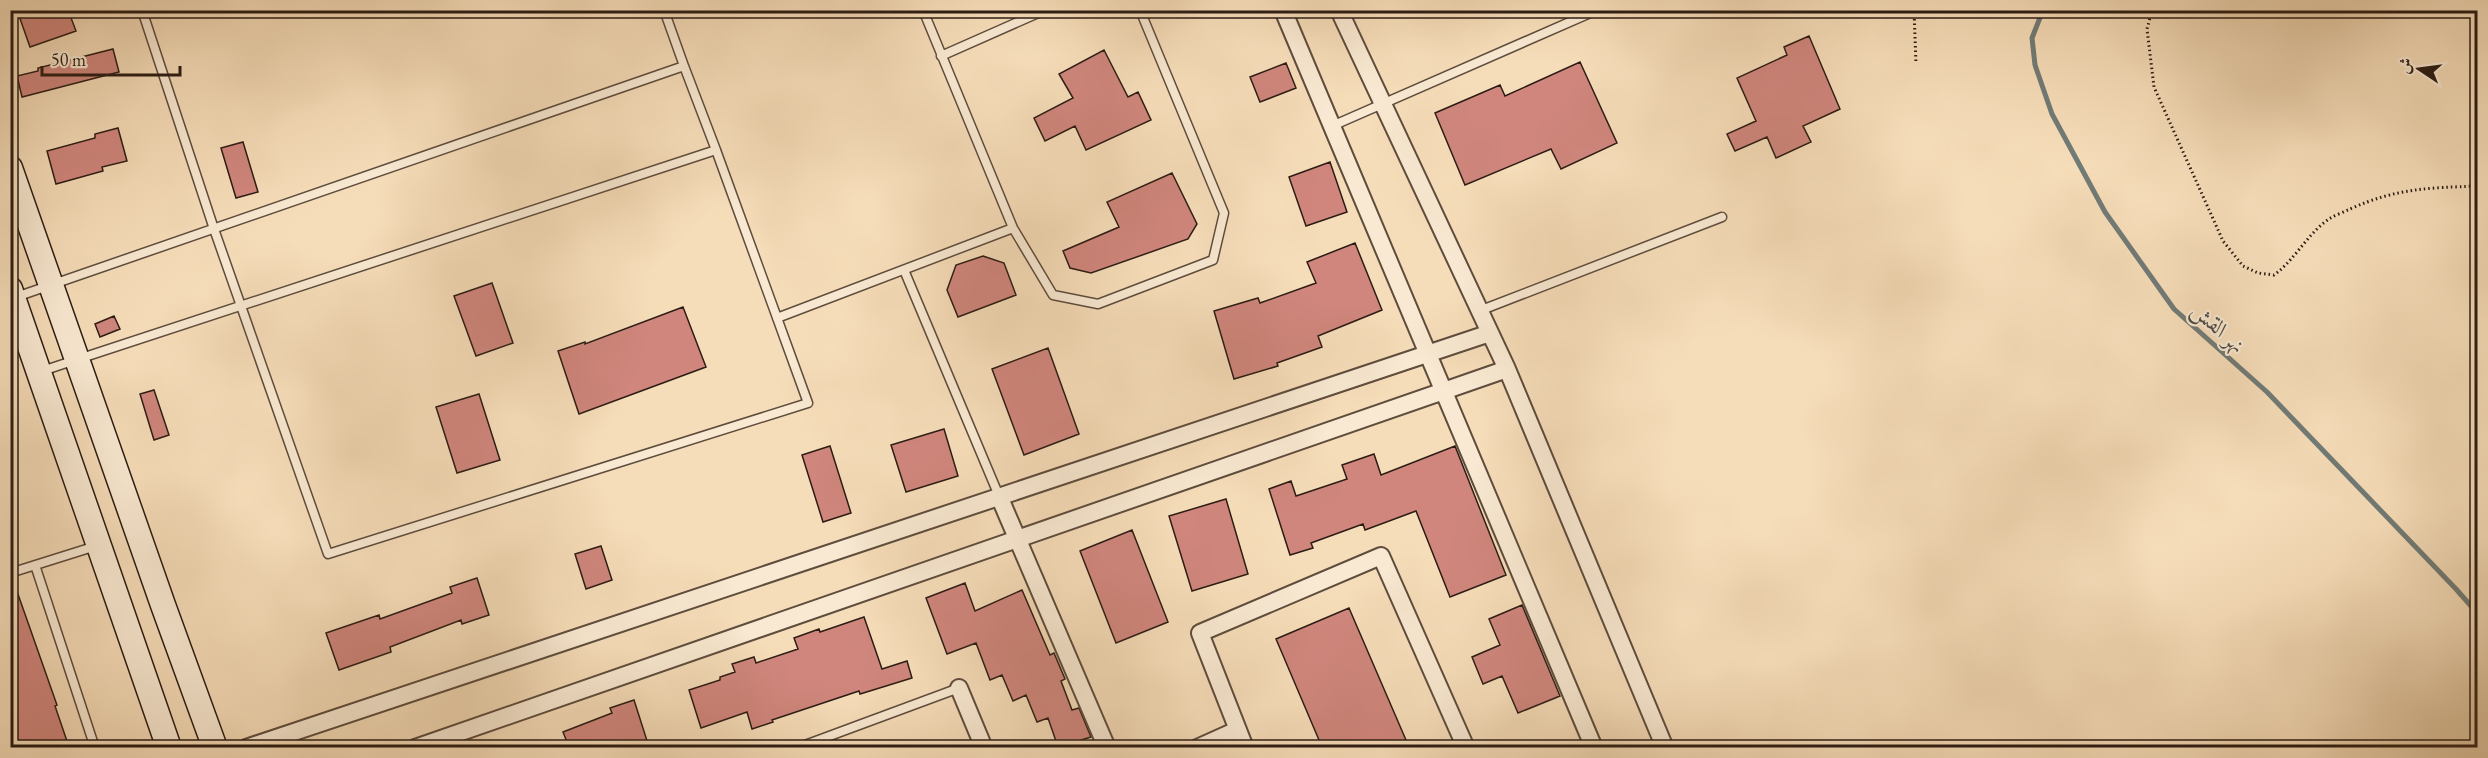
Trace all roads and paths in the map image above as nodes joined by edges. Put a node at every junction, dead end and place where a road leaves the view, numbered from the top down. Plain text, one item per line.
1 (142, 10) edge
2 (664, 10) edge
3 (923, 10) edge
4 (1045, 10) edge
5 (1140, 10) edge
6 (1283, 10) edge
7 (1339, 10) edge
8 (1914, 10) edge
9 (2152, 10) edge
10 (1588, 14) dead end
11 (941, 56) junction
12 (1916, 64) dead end
13 (684, 66) junction
14 (1383, 104) junction
15 (1332, 126) junction
16 (716, 150) junction
17 (10, 168) edge
18 (2478, 186) edge
19 (1722, 217) dead end
20 (1014, 228) junction
21 (214, 229) junction
22 (904, 270) junction
23 (51, 285) junction
24 (12, 293) edge
25 (241, 306) junction
26 (1479, 311) junction
27 (777, 318) junction
28 (1490, 333) junction
29 (1427, 353) junction
30 (78, 360) junction
31 (1507, 369) junction
32 (39, 372) junction
33 (1444, 393) junction
34 (999, 496) junction
35 (1017, 540) junction
36 (98, 545) junction
37 (35, 565) junction
38 (10, 573) edge
39 (959, 688) joint
40 (1237, 730) junction
41 (95, 747) edge
42 (169, 747) edge
43 (215, 747) edge
44 (246, 747) edge
45 (415, 747) edge
46 (797, 747) edge
47 (984, 747) edge
48 (1107, 747) edge
49 (1197, 747) edge
50 (1245, 747) edge
51 (1466, 747) edge
52 (1594, 747) edge
53 (1665, 747) edge

1 - 21 lane
2 - 13 lane
3 - 11 lane
4 - 11 lane
5 - 20 lane
6 - 15 street
7 - 14 street
8 - 12 path
9 - 18 path
10 - 14 lane
11 - 20 lane
13 - 16 lane
13 - 21 lane
14 - 15 lane
14 - 26 street
15 - 29 street
16 - 25 lane
16 - 27 lane
17 - 23 street
19 - 26 lane
20 - 22 lane
21 - 23 lane
21 - 25 lane
22 - 27 lane
22 - 34 lane
23 - 24 lane
23 - 30 street
24 - 32 street
25 - 27 lane
25 - 30 lane
26 - 28 street
28 - 29 street
28 - 31 street
29 - 33 street
29 - 34 street
30 - 32 lane
30 - 43 street
31 - 33 street
31 - 53 street
32 - 36 street
33 - 35 street
33 - 52 street
34 - 35 street
34 - 44 street
35 - 45 street
35 - 48 street
36 - 37 lane
36 - 42 street
37 - 38 lane
37 - 41 lane
39 - 46 lane
39 - 47 street
40 - 49 street
40 - 50 street
40 - 51 street

